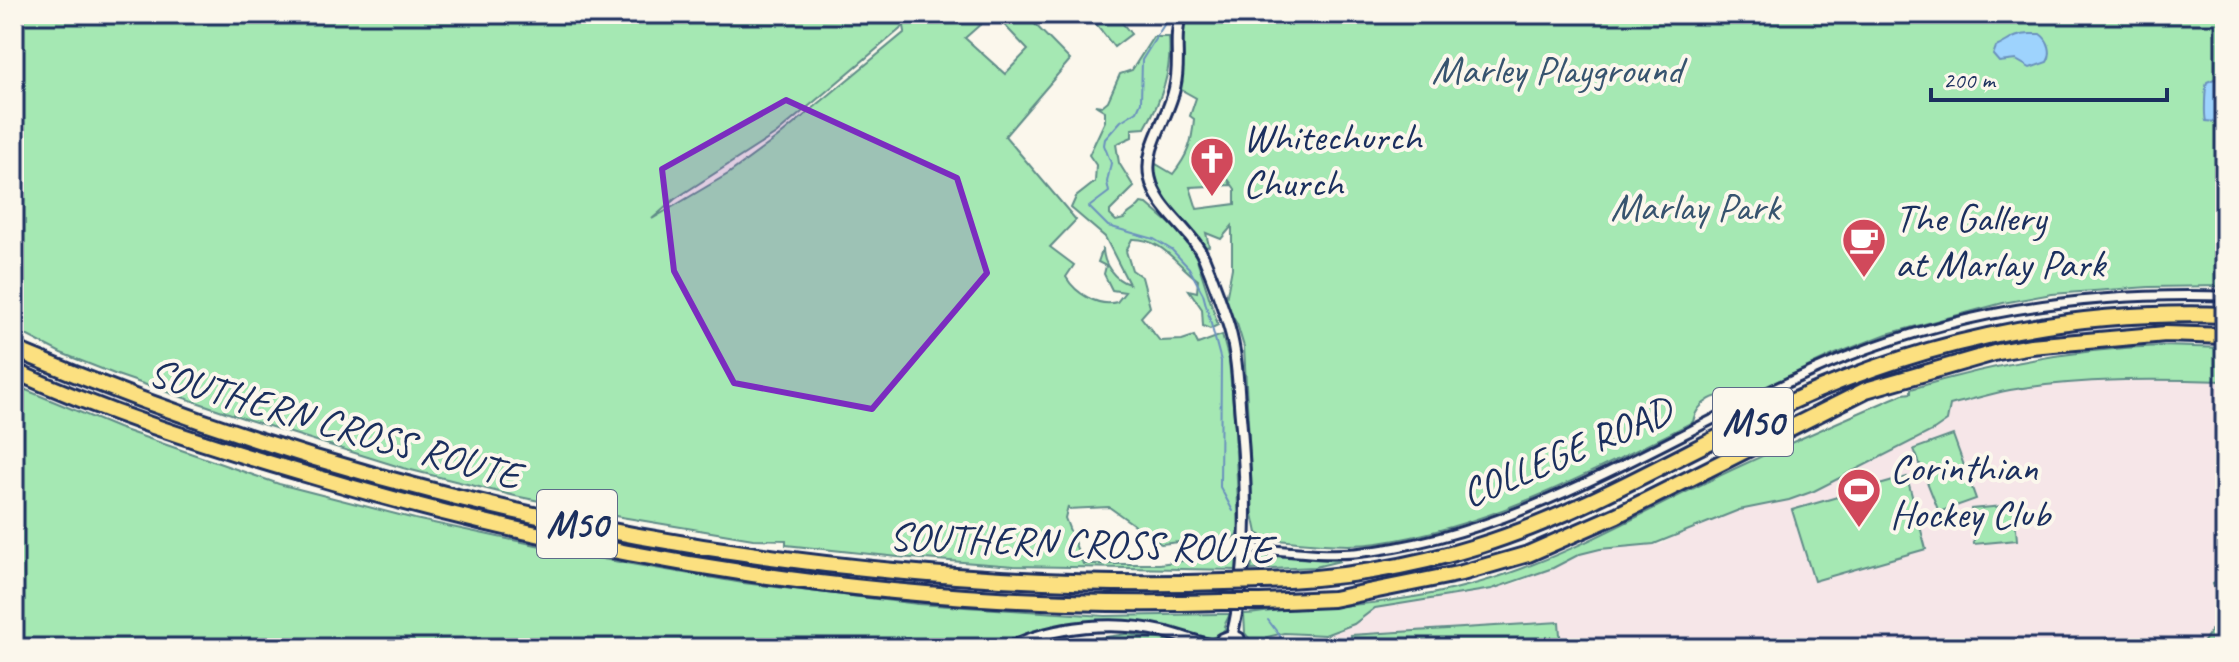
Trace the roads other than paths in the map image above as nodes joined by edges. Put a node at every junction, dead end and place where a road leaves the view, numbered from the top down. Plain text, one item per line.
1 (1181, 14) edge
2 (2225, 296) edge
3 (2225, 315) edge
4 (2225, 336) edge
5 (14, 349) edge
6 (14, 371) edge
7 (1246, 548) junction
8 (1232, 635) junction
9 (1218, 647) edge
10 (1008, 648) edge
11 (1242, 648) edge

1 - 7 street
2 - 7 street, COLLEGE ROAD
3 - 5 highway, SOUTHERN CROSS ROUTE / M50, bridge
4 - 6 highway, SOUTHERN CROSS ROUTE / M50, bridge
7 - 8 street
8 - 9 street
8 - 11 street
9 - 10 street

